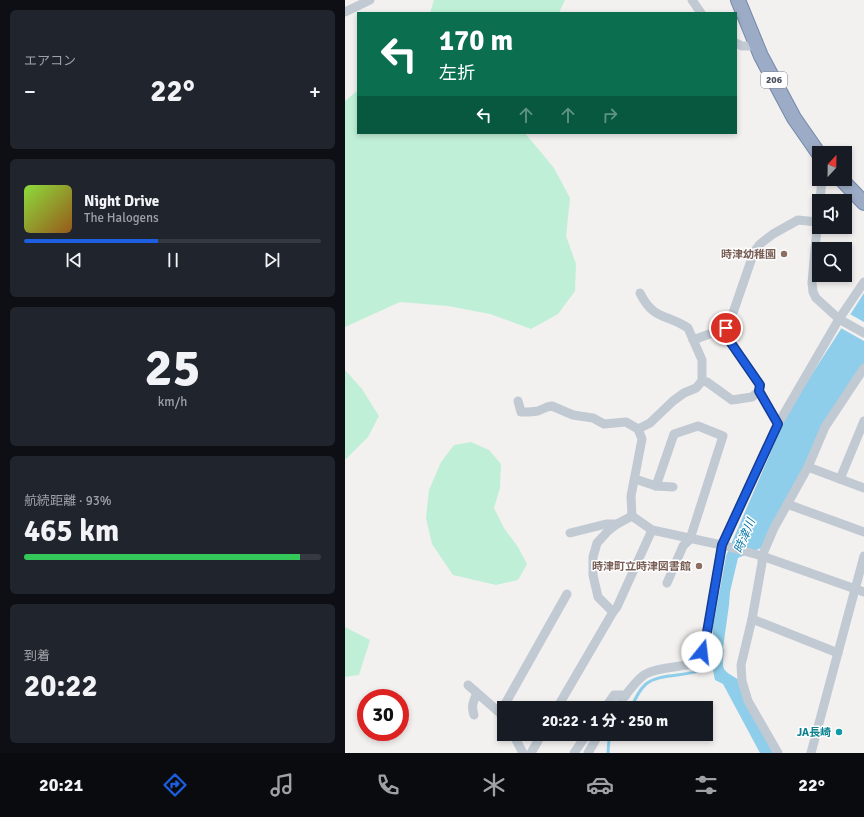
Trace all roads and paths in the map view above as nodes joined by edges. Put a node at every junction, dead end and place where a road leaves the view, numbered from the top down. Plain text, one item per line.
1 (370, 0) edge
2 (692, 0) edge
3 (738, 0) edge
4 (345, 12) edge
5 (700, 12) edge
6 (737, 44) edge
7 (757, 46) junction
8 (813, 146) edge
9 (848, 186) edge
10 (864, 203) edge
11 (812, 221) edge
12 (816, 234) edge
13 (864, 282) edge
14 (640, 293) dead end
15 (839, 319) junction
16 (726, 328) junction
17 (864, 333) edge
18 (693, 340) junction
19 (864, 368) edge
20 (702, 381) junction
21 (759, 391) junction
22 (518, 401) dead end
23 (864, 421) edge
24 (778, 424) junction
25 (638, 429) junction
26 (808, 467) junction
27 (840, 478) junction
28 (635, 480) junction
29 (657, 486) junction
30 (673, 487) dead end
31 (864, 488) edge
32 (787, 504) junction
33 (632, 516) junction
34 (617, 524) junction
35 (652, 530) junction
36 (864, 532) edge
37 (570, 533) dead end
38 (689, 539) junction
39 (724, 546) junction
40 (762, 556) junction
41 (864, 556) edge
42 (667, 583) dead end
43 (860, 590) edge
44 (567, 594) dead end
45 (613, 612) junction
46 (752, 619) junction
47 (838, 652) junction
48 (468, 685) dead end
49 (477, 693) junction
50 (625, 695) junction
51 (510, 701) edge
52 (561, 701) edge
53 (610, 701) edge
54 (621, 701) edge
55 (497, 711) edge
56 (474, 715) dead end
57 (517, 741) edge
58 (538, 741) edge
59 (582, 741) edge
60 (595, 741) edge
61 (523, 753) edge
62 (531, 753) edge
63 (574, 753) edge
64 (588, 753) edge
65 (778, 753) edge
66 (811, 753) edge

1 - 4 street
2 - 5 street
3 - 7 highway, 206
6 - 7 street
7 - 8 highway, 206
9 - 10 highway
11 - 16 street
12 - 15 street
13 - 15 street
14 - 18 street
15 - 17 street
15 - 24 street
16 - 18 street
16 - 21 street
18 - 20 street
19 - 26 street
20 - 21 street
20 - 25 street
21 - 24 street
22 - 25 street
23 - 27 street
24 - 39 street
25 - 28 street
26 - 27 street
26 - 32 street
27 - 31 street
28 - 29 street
28 - 33 street
29 - 30 street
29 - 38 street
32 - 36 street
32 - 40 street
33 - 34 street
33 - 35 street
34 - 37 street
34 - 45 street
35 - 38 street
35 - 45 street
38 - 39 street
38 - 42 street
39 - 40 street
39 - 50 street
40 - 43 street
40 - 46 street
41 - 43 street
43 - 47 street
44 - 51 street
45 - 52 street
46 - 47 street
46 - 65 street
47 - 66 street
48 - 49 street
49 - 55 street
49 - 56 street
50 - 53 street
50 - 54 street
57 - 61 street
58 - 62 street
59 - 63 street
60 - 64 street

